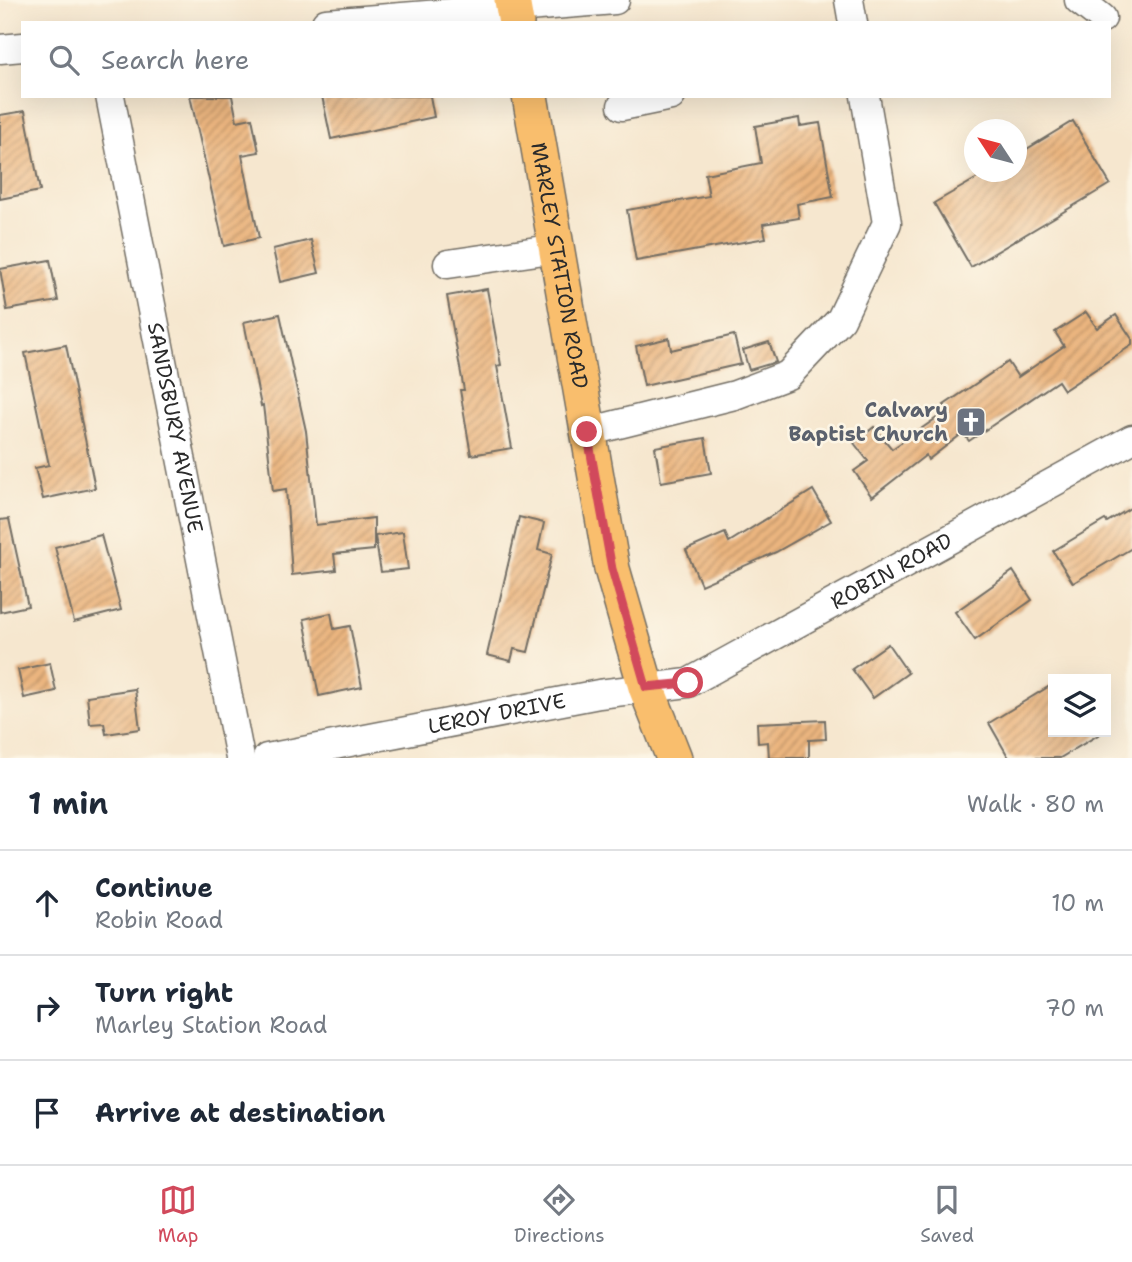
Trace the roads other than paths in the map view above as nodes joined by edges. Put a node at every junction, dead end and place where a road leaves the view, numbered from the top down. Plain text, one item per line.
1 (615, 0) edge
2 (849, 0) edge
3 (1079, 0) edge
4 (514, 11) edge
5 (1102, 18) dead end
6 (357, 21) edge
7 (853, 21) edge
8 (21, 47) edge
9 (0, 49) edge
10 (110, 98) edge
11 (530, 98) edge
12 (661, 98) edge
13 (866, 98) edge
14 (622, 106) dead end
15 (558, 248) junction
16 (448, 264) dead end
17 (587, 432) junction
18 (1132, 439) edge
19 (646, 687) junction
20 (240, 758) edge
21 (267, 758) edge
22 (674, 758) edge

1 - 4 street
2 - 7 street
3 - 5 street
4 - 6 street
8 - 9 street
10 - 20 street, SANDSBURY AVENUE
11 - 15 main road, MARLEY STATION ROAD
12 - 14 street
13 - 17 street
15 - 16 street
15 - 17 main road, MARLEY STATION ROAD
17 - 19 main road, MARLEY STATION ROAD
18 - 19 street, ROBIN ROAD
19 - 21 street, LEROY DRIVE
19 - 22 main road, MARLEY STATION ROAD

